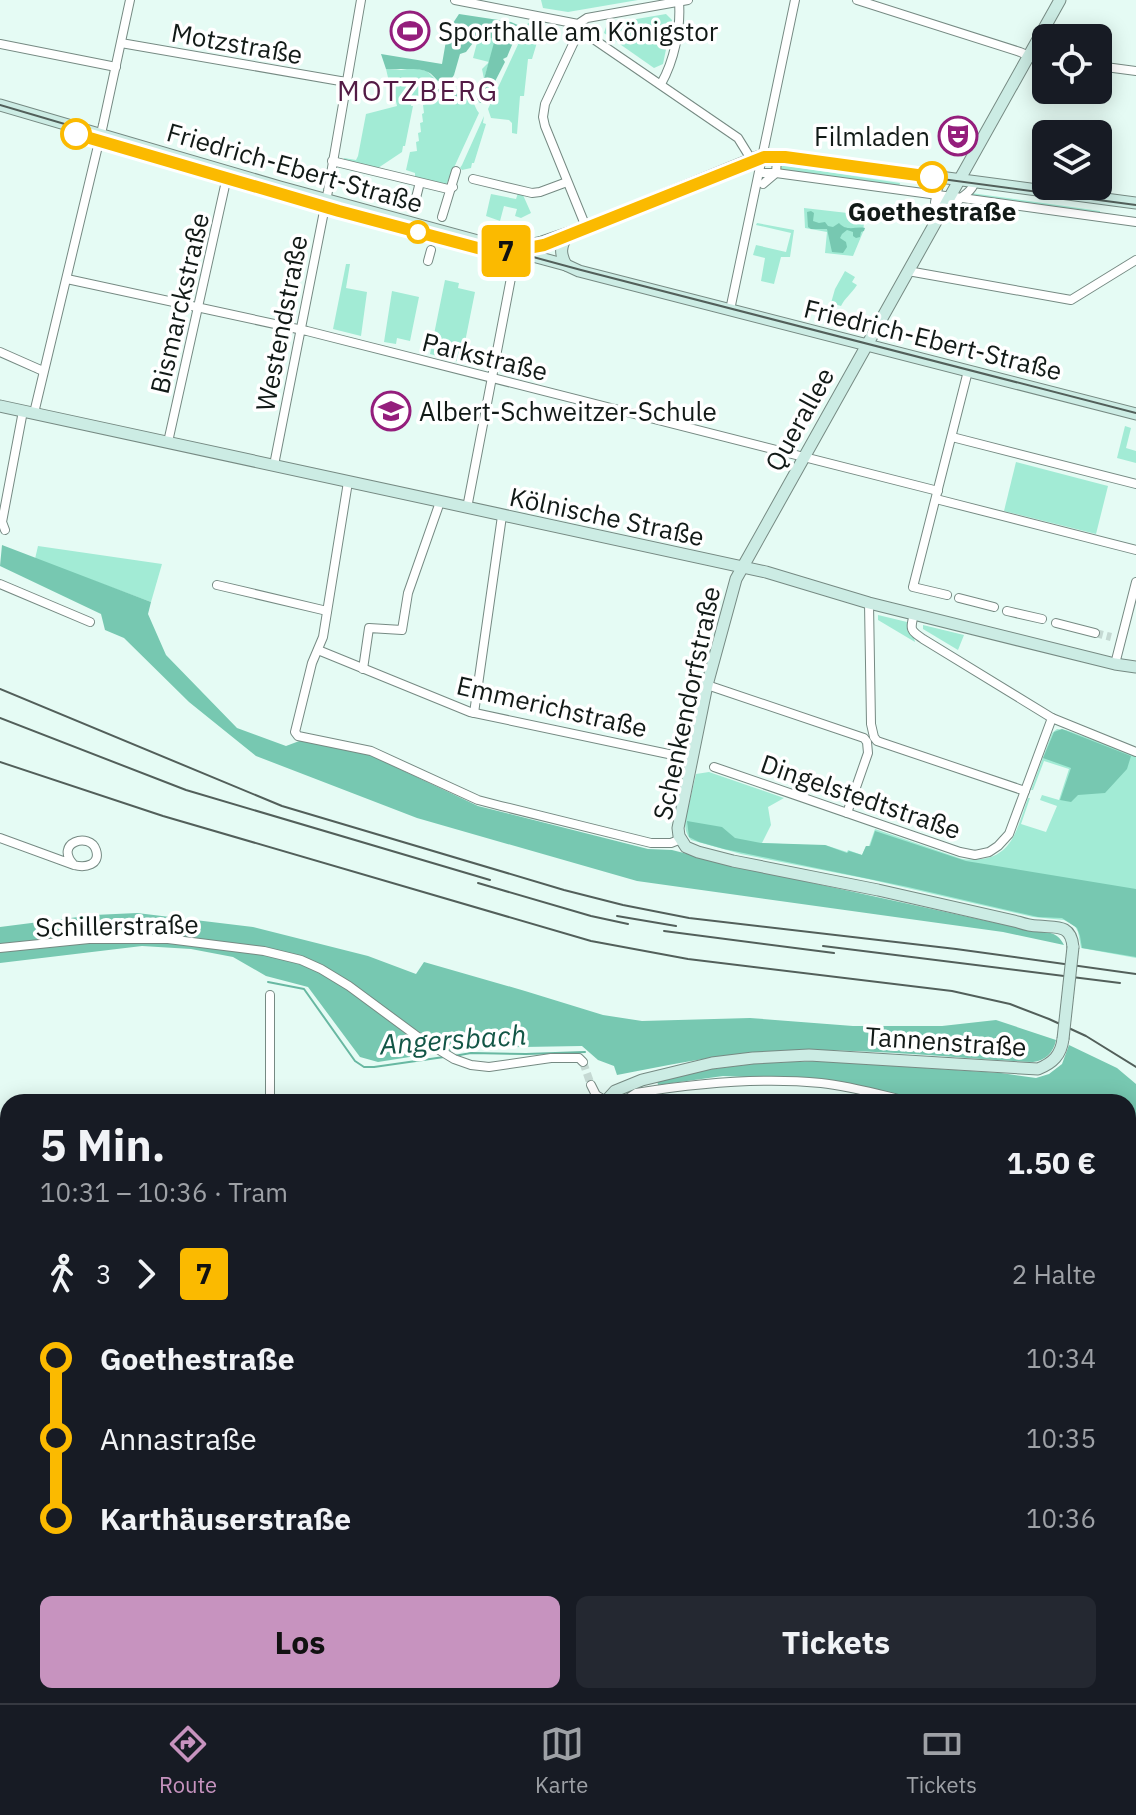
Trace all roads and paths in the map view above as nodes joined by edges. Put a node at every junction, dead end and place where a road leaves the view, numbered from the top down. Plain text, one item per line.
1 (130, 0) edge
2 (361, 0) edge
3 (455, 0) edge
4 (795, 0) edge
5 (857, 0) edge
6 (1060, 0) edge
7 (683, 1) edge
8 (579, 26) junction
9 (121, 43) junction
10 (0, 44) edge
11 (1029, 56) junction
12 (1032, 57) edge
13 (116, 67) junction
14 (1112, 68) edge
15 (1136, 71) edge
16 (346, 82) junction
17 (661, 84) junction
18 (0, 105) edge
19 (0, 112) edge
20 (100, 138) junction
21 (777, 159) dead end
22 (332, 161) junction
23 (761, 166) junction
24 (456, 171) dead end
25 (776, 173) junction
26 (228, 176) junction
27 (473, 179) dead end
28 (960, 179) junction
29 (567, 182) junction
30 (973, 186) dead end
31 (451, 191) junction
32 (945, 197) junction
33 (325, 203) junction
34 (1136, 203) edge
35 (413, 210) dead end
36 (442, 217) dead end
37 (1136, 222) edge
38 (586, 227) junction
39 (567, 236) junction
40 (431, 250) dead end
41 (512, 253) junction
42 (1136, 260) edge
43 (428, 261) dead end
44 (566, 265) junction
45 (579, 271) junction
46 (908, 271) junction
47 (67, 279) junction
48 (198, 307) junction
49 (730, 310) junction
50 (300, 330) junction
51 (866, 345) junction
52 (0, 352) edge
53 (43, 371) junction
54 (968, 371) junction
55 (492, 378) junction
56 (0, 406) edge
57 (28, 412) junction
58 (1136, 414) edge
59 (952, 437) junction
60 (168, 442) junction
61 (803, 457) junction
62 (274, 465) junction
63 (348, 482) junction
64 (1136, 484) edge
65 (937, 495) junction
66 (440, 502) junction
67 (467, 508) junction
68 (502, 516) junction
69 (5, 530) dead end
70 (1136, 550) edge
71 (742, 567) junction
72 (1136, 582) edge
73 (0, 584) edge
74 (217, 585) dead end
75 (947, 595) dead end
76 (959, 598) dead end
77 (869, 603) junction
78 (994, 607) dead end
79 (327, 611) junction
80 (1007, 611) dead end
81 (914, 614) junction
82 (1042, 619) dead end
83 (90, 622) dead end
84 (1056, 623) dead end
85 (1095, 633) tunnel mouth
86 (318, 650) junction
87 (1115, 664) junction
88 (1136, 667) edge
89 (363, 669) junction
90 (707, 685) junction
91 (474, 713) junction
92 (1052, 718) junction
93 (1136, 752) edge
94 (692, 759) junction
95 (714, 767) dead end
96 (1025, 791) junction
97 (847, 813) junction
98 (0, 838) edge
99 (684, 843) junction
100 (74, 865) dead end
101 (0, 948) edge
102 (270, 995) dead end
103 (583, 1062) dead end
104 (591, 1085) tunnel mouth
105 (270, 1094) edge
106 (596, 1094) edge
107 (613, 1094) edge
108 (634, 1094) edge
109 (880, 1094) edge

1 - 9 street
2 - 16 street, Westendstraße
3 - 8 street
4 - 23 street
5 - 11 street
6 - 11 main road, Querallee
7 - 8 street
7 - 17 street
8 - 17 street
8 - 29 street
9 - 13 street
9 - 16 street, Motzstraße
10 - 13 street
11 - 12 street
11 - 28 main road, Querallee
13 - 20 street
14 - 15 street
16 - 22 street, Westendstraße
17 - 23 street
18 - 20 main road, Friedrich-Ebert-Straße
19 - 20 main road, Friedrich-Ebert-Straße
20 - 26 main road, Friedrich-Ebert-Straße
20 - 47 street
21 - 25 street
22 - 31 street
22 - 33 street, Westendstraße
23 - 25 street
23 - 25 street
23 - 28 main road
23 - 38 main road
23 - 49 street
24 - 31 street
25 - 32 street
26 - 33 main road, Friedrich-Ebert-Straße
26 - 48 street, Bismarckstraße
27 - 29 street
28 - 34 main road
28 - 46 main road, Querallee
29 - 38 street
30 - 32 street
31 - 35 street
31 - 36 street
32 - 37 street
33 - 41 main road, Friedrich-Ebert-Straße
33 - 50 street, Westendstraße
38 - 39 main road
38 - 41 main road
39 - 41 main road
39 - 44 main road
40 - 43 street
41 - 44 main road, Friedrich-Ebert-Straße
41 - 45 main road, Friedrich-Ebert-Straße
41 - 55 street
42 - 46 street
44 - 45 main road, Friedrich-Ebert-Straße
45 - 49 main road, Friedrich-Ebert-Straße
46 - 51 main road, Querallee
47 - 48 street, Parkstraße
47 - 53 street
48 - 50 street, Parkstraße
48 - 60 street, Bismarckstraße
49 - 51 main road, Friedrich-Ebert-Straße
50 - 55 street, Parkstraße
50 - 62 street, Westendstraße
51 - 54 main road, Friedrich-Ebert-Straße
51 - 61 main road, Querallee
52 - 53 street
53 - 57 street
54 - 58 main road, Friedrich-Ebert-Straße
54 - 59 street
55 - 61 street, Parkstraße
55 - 67 street
56 - 57 main road, Kölnische Straße
57 - 60 main road, Kölnische Straße
57 - 69 street
59 - 64 street
59 - 65 street
60 - 62 main road, Kölnische Straße
61 - 65 street, Parkstraße
61 - 71 main road, Querallee
62 - 63 main road, Kölnische Straße
63 - 66 main road, Kölnische Straße
63 - 79 street
65 - 70 street, Parkstraße
65 - 75 street
66 - 67 main road, Kölnische Straße
66 - 89 street
67 - 68 main road, Kölnische Straße
68 - 71 main road, Kölnische Straße
68 - 91 street
71 - 77 main road, Kölnische Straße
71 - 90 main road, Schenkendorfstraße
72 - 87 street
73 - 83 street
74 - 79 street
76 - 78 street
77 - 81 main road, Kölnische Straße
77 - 96 street
79 - 86 street
80 - 82 street
81 - 87 main road, Kölnische Straße
81 - 92 street
84 - 85 street
86 - 89 street, Emmerichstraße
86 - 99 street, Tannenstraße
87 - 88 main road, Kölnische Straße
89 - 91 street, Emmerichstraße
90 - 94 main road, Schenkendorfstraße
90 - 97 street
91 - 94 street, Emmerichstraße
92 - 93 street
92 - 96 street
94 - 99 main road, Schenkendorfstraße
95 - 97 street, Dingelstedtstraße
96 - 97 street, Dingelstedtstraße
98 - 100 street
99 - 107 main road, Tannenstraße, bridge
101 - 103 street, Schillerstraße
102 - 105 street
104 - 106 street
108 - 109 street

